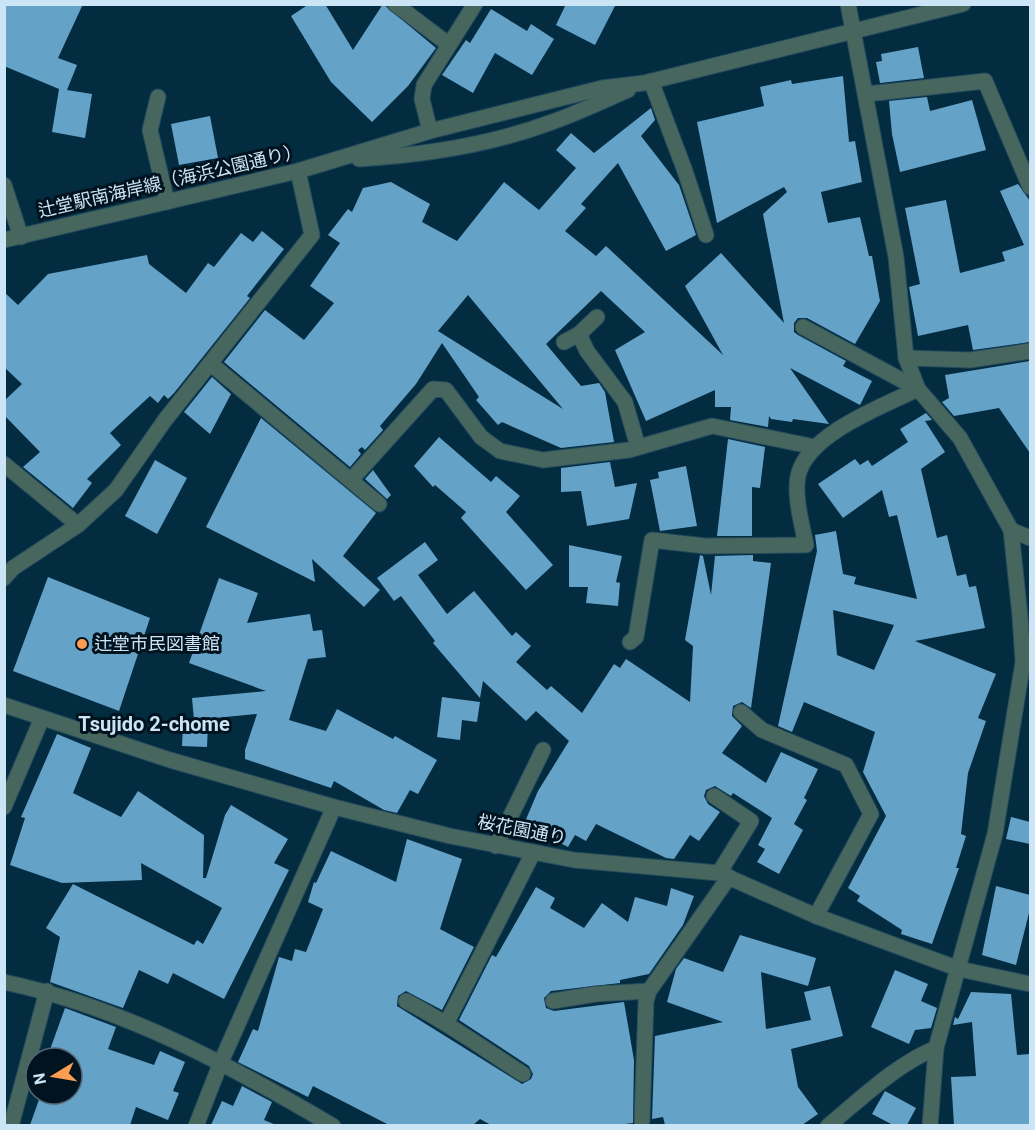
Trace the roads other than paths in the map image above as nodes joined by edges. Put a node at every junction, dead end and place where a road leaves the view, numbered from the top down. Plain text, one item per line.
1 (394, 4) edge
2 (475, 4) edge
3 (848, 4) edge
4 (963, 4) edge
5 (855, 31) junction
6 (448, 44) junction
7 (647, 82) junction
8 (867, 94) junction
9 (158, 97) dead end
10 (430, 131) junction
11 (344, 159) junction
12 (298, 171) junction
13 (4, 185) edge
14 (1030, 187) edge
15 (167, 202) junction
16 (706, 235) dead end
17 (21, 237) junction
18 (4, 240) edge
19 (597, 317) dead end
20 (803, 327) dead end
21 (579, 334) junction
22 (564, 342) dead end
23 (1030, 351) edge
24 (906, 358) junction
25 (211, 364) junction
26 (918, 389) junction
27 (638, 447) junction
28 (815, 447) junction
29 (4, 464) edge
30 (351, 480) junction
31 (379, 504) dead end
32 (78, 525) junction
33 (1011, 530) junction
34 (1030, 538) edge
35 (4, 578) edge
36 (630, 642) dead end
37 (1027, 665) edge
38 (4, 705) edge
39 (741, 712) dead end
40 (42, 718) junction
41 (543, 750) dead end
42 (714, 796) dead end
43 (4, 807) edge
44 (334, 807) junction
45 (496, 846) junction
46 (533, 854) junction
47 (724, 875) junction
48 (816, 916) junction
49 (959, 969) junction
50 (4, 982) edge
51 (1030, 984) edge
52 (47, 991) junction
53 (649, 991) junction
54 (406, 1001) dead end
55 (553, 1001) dead end
56 (447, 1022) junction
57 (936, 1048) junction
58 (221, 1062) junction
59 (523, 1074) dead end
60 (642, 1121) dead end
61 (11, 1125) edge
62 (196, 1125) edge
63 (333, 1125) edge
64 (828, 1125) edge
65 (930, 1125) edge

1 - 6 street
2 - 6 street
3 - 5 street
4 - 5 street, 辻堂駅南海岸線（海浜公園通り）
5 - 7 street, 辻堂駅南海岸線（海浜公園通り）
5 - 8 street
6 - 10 street
7 - 10 street, 辻堂駅南海岸線（海浜公園通り）
7 - 11 street, 辻堂駅南海岸線（海浜公園通り）
7 - 16 street
8 - 14 street
8 - 24 street
9 - 15 street
10 - 11 street, 辻堂駅南海岸線（海浜公園通り）
11 - 12 street, 辻堂駅南海岸線（海浜公園通り）
12 - 15 street, 辻堂駅南海岸線（海浜公園通り）
12 - 25 street
13 - 17 street
15 - 17 street, 辻堂駅南海岸線（海浜公園通り）
17 - 18 street, 辻堂駅南海岸線（海浜公園通り）
19 - 21 street
20 - 26 street
21 - 22 street
21 - 27 street
23 - 24 street
24 - 26 street
25 - 30 street
25 - 32 street
26 - 28 street
26 - 33 street
27 - 28 street
27 - 30 street
28 - 36 street
29 - 32 street
30 - 31 street
32 - 35 street
33 - 34 street
33 - 37 street
37 - 49 street
38 - 40 street, 桜花園通り
39 - 48 street
40 - 43 street
40 - 44 street, 桜花園通り
41 - 45 street
42 - 47 street
44 - 45 street, 桜花園通り
44 - 58 street
45 - 46 street, 桜花園通り
46 - 47 street, 桜花園通り
46 - 56 street
47 - 48 street, 桜花園通り
47 - 53 street
48 - 49 street, 桜花園通り
49 - 51 street, 桜花園通り
49 - 57 street
50 - 52 street
52 - 58 street
52 - 61 street
53 - 55 street
53 - 60 street
54 - 56 street
56 - 59 street
57 - 64 street
57 - 65 street
58 - 62 street
58 - 63 street

